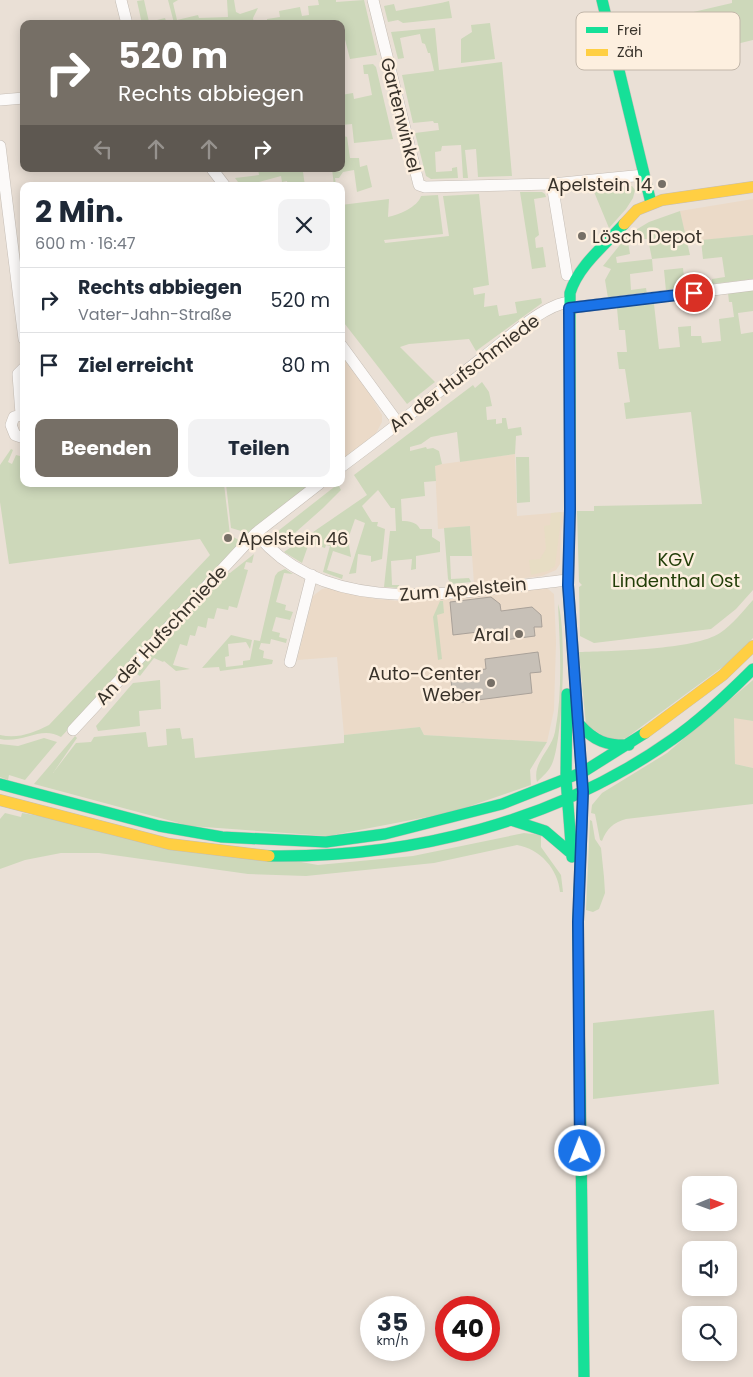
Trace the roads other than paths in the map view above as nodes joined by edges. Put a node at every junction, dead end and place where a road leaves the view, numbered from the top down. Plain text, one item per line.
1 (121, 0) edge
2 (372, 0) edge
3 (126, 20) edge
4 (619, 70) edge
5 (20, 98) edge
6 (0, 100) edge
7 (0, 146) edge
8 (214, 172) edge
9 (644, 175) junction
10 (222, 182) edge
11 (552, 184) junction
12 (753, 186) edge
13 (651, 203) junction
14 (566, 276) dead end
15 (753, 285) edge
16 (569, 305) junction
17 (20, 307) edge
18 (345, 350) edge
19 (20, 372) edge
20 (20, 390) edge
21 (20, 415) edge
22 (398, 423) junction
23 (20, 437) edge
24 (345, 464) edge
25 (315, 487) edge
26 (256, 533) junction
27 (312, 575) junction
28 (568, 580) junction
29 (568, 592) junction
30 (753, 646) edge
31 (290, 662) dead end
32 (753, 669) edge
33 (579, 724) junction
34 (73, 730) dead end
35 (629, 745) junction
36 (583, 772) junction
37 (566, 779) junction
38 (0, 784) edge
39 (583, 792) junction
40 (568, 798) junction
41 (1, 800) edge
42 (511, 820) junction
43 (572, 854) junction
44 (578, 922) junction
45 (584, 1377) edge

1 - 3 street
2 - 11 street, Gartenwinkel
4 - 9 street
5 - 6 street
7 - 17 street
8 - 10 street
9 - 11 street, Gartenwinkel
9 - 13 street
11 - 14 street
12 - 13 street
13 - 16 street
15 - 16 street, An der Hufschmiede
16 - 22 street, An der Hufschmiede
16 - 28 street
18 - 22 street
19 - 20 street
21 - 23 street
22 - 24 street, An der Hufschmiede
25 - 26 street, An der Hufschmiede
26 - 27 street, Zum Apelstein
26 - 34 street, An der Hufschmiede
27 - 28 street, Zum Apelstein
27 - 31 street
28 - 29 street
29 - 33 street
29 - 37 street
30 - 35 street
32 - 39 street
33 - 35 street
33 - 36 street
35 - 36 street
36 - 37 street
36 - 39 street
37 - 38 street
37 - 40 street
39 - 40 street
39 - 44 street
40 - 42 street
40 - 43 street
41 - 42 street
42 - 43 street
43 - 44 street
44 - 45 street

